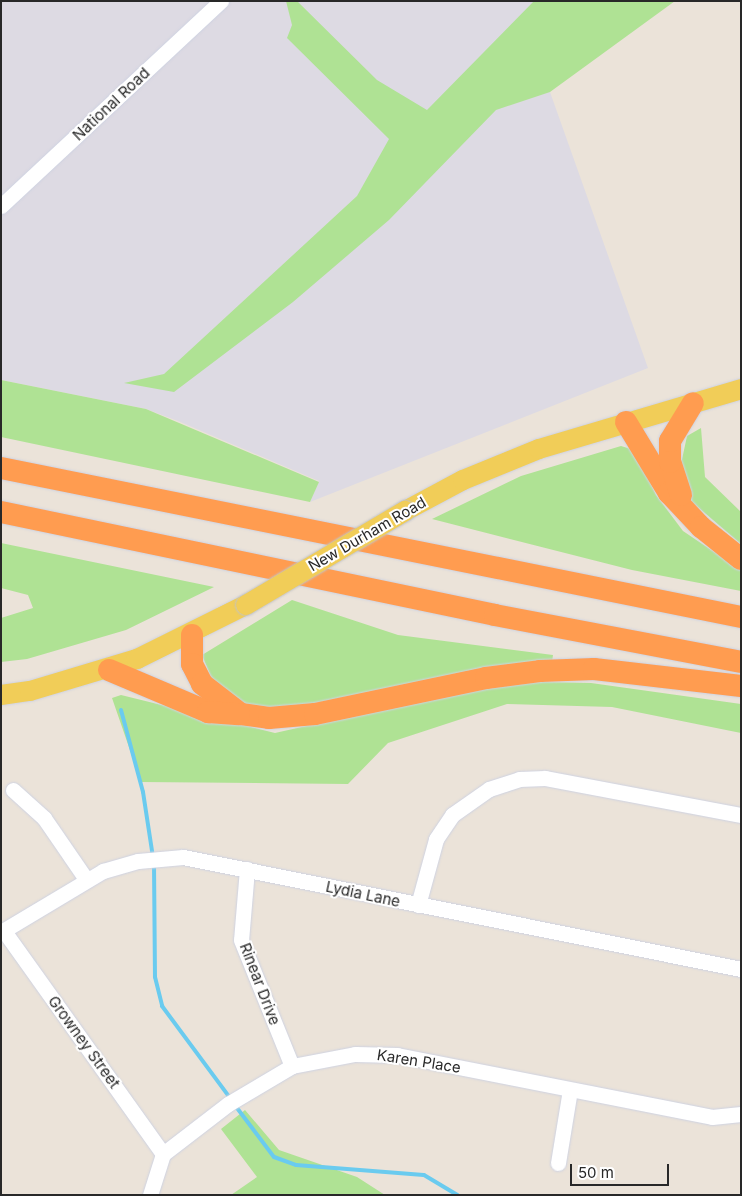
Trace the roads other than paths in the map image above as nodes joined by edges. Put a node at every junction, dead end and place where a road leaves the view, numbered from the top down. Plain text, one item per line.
1 (221, 1) edge
2 (1, 206) edge
3 (741, 389) edge
4 (693, 403) junction
5 (626, 422) junction
6 (1, 468) edge
7 (1, 512) edge
8 (689, 514) junction
9 (741, 559) edge
10 (741, 617) edge
11 (192, 635) junction
12 (741, 662) edge
13 (109, 670) junction
14 (741, 686) edge
15 (1, 695) edge
16 (241, 714) junction
17 (13, 790) dead end
18 (741, 816) edge
19 (247, 869) junction
20 (86, 879) junction
21 (418, 905) junction
22 (3, 931) edge
23 (741, 970) edge
24 (292, 1066) junction
25 (570, 1090) junction
26 (741, 1114) edge
27 (164, 1154) junction
28 (558, 1163) dead end
29 (150, 1195) edge

1 - 2 street, National Road
3 - 4 main road, New Durham Road
4 - 5 main road, New Durham Road
4 - 8 highway
5 - 8 highway
5 - 11 main road, New Durham Road, bridge
6 - 10 highway
7 - 12 highway
8 - 9 highway
11 - 13 main road, New Durham Road
11 - 16 highway
13 - 15 main road, New Durham Road
13 - 16 highway
14 - 16 highway
17 - 20 street
18 - 21 street
19 - 20 street, Lydia Lane
19 - 21 street, Lydia Lane
19 - 24 street, Rinear Drive
20 - 22 street, Lydia Lane
21 - 23 street, Lydia Lane
22 - 27 street, Growney Street
24 - 25 street, Karen Place
24 - 27 street, Karen Place
25 - 26 street, Karen Place
25 - 28 street
27 - 29 street

